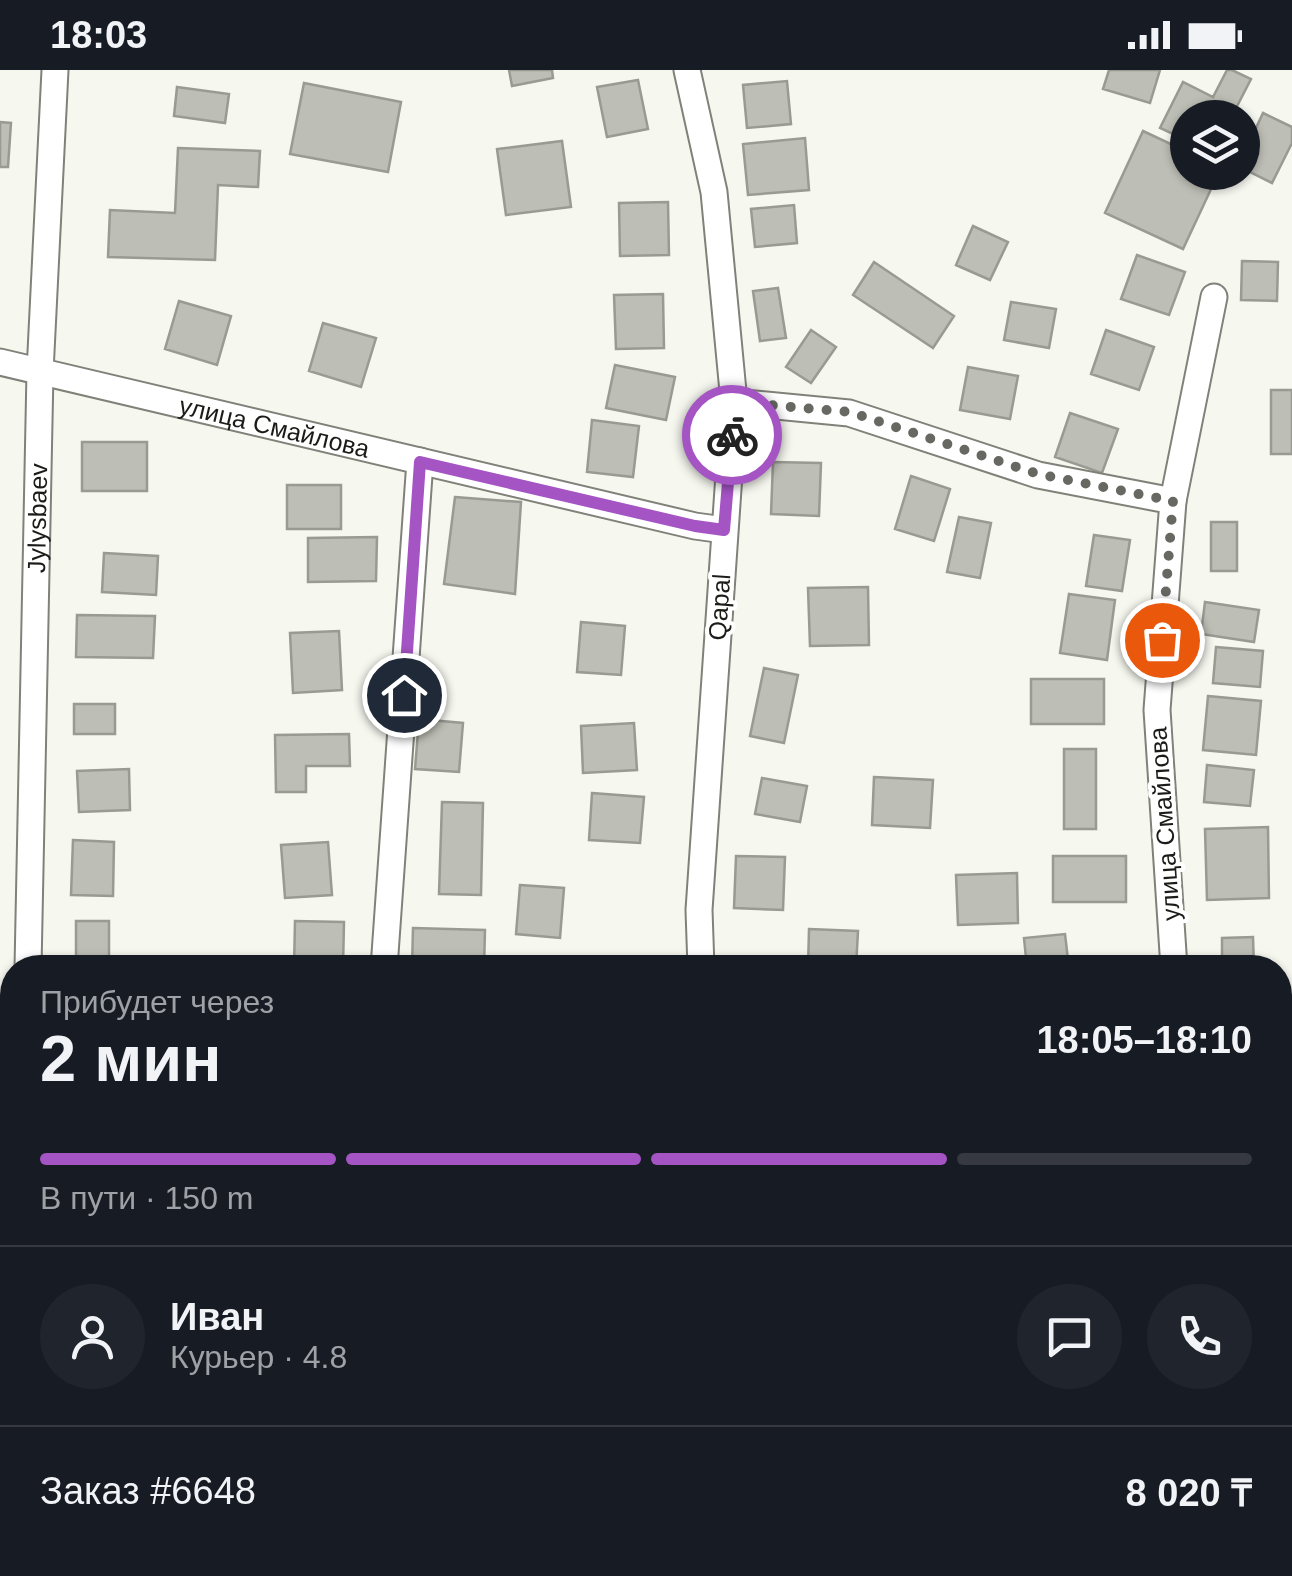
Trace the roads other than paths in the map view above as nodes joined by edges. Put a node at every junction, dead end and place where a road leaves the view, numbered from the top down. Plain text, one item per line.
1 (55, 70) edge
2 (687, 70) edge
3 (1214, 297) dead end
4 (0, 362) edge
5 (40, 372) junction
6 (734, 402) junction
7 (420, 462) junction
8 (1173, 501) junction
9 (724, 530) junction
10 (28, 955) edge
11 (385, 955) edge
12 (701, 955) edge
13 (1173, 955) edge

1 - 5 street, Jylysbaev
2 - 6 street, Qapal
3 - 8 street, улица Смайлова
4 - 5 street, улица Смайлова
5 - 7 street, улица Смайлова
5 - 10 street, Jylysbaev
6 - 8 street
6 - 9 street, Qapal
7 - 9 street, улица Смайлова
7 - 11 street
8 - 13 street, улица Смайлова
9 - 12 street, Qapal

